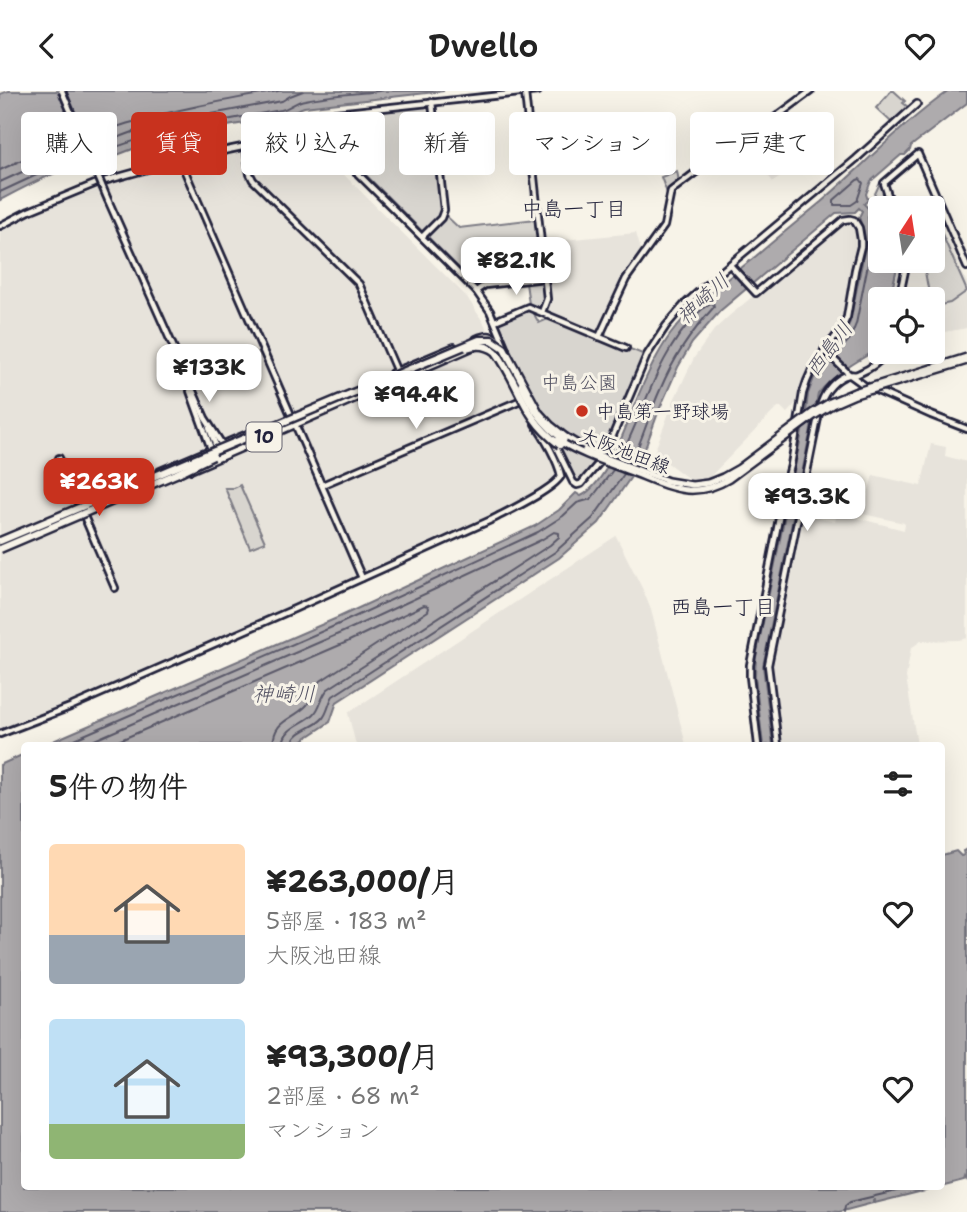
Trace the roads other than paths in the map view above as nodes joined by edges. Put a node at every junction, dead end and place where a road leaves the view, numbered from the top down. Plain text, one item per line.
1 (62, 91) edge
2 (538, 91) edge
3 (811, 91) edge
4 (525, 93) edge
5 (432, 102) junction
6 (917, 104) dead end
7 (340, 112) edge
8 (131, 174) edge
9 (187, 175) edge
10 (251, 175) edge
11 (359, 175) edge
12 (888, 196) edge
13 (936, 196) edge
14 (945, 216) edge
15 (0, 226) edge
16 (422, 237) junction
17 (731, 266) junction
18 (967, 267) edge
19 (545, 278) junction
20 (476, 291) junction
21 (542, 312) junction
22 (495, 321) junction
23 (599, 337) junction
24 (626, 348) dead end
25 (825, 351) junction
26 (967, 359) edge
27 (502, 362) dead end
28 (874, 364) edge
29 (182, 367) junction
30 (397, 371) junction
31 (850, 375) junction
32 (515, 376) junction
33 (400, 379) junction
34 (521, 400) junction
35 (291, 416) junction
36 (296, 423) junction
37 (967, 429) edge
38 (217, 446) junction
39 (228, 453) junction
40 (592, 454) junction
41 (59, 458) dead end
42 (208, 462) junction
43 (322, 485) junction
44 (82, 510) junction
45 (57, 522) junction
46 (0, 545) edge
47 (362, 578) junction
48 (115, 588) dead end
49 (0, 734) edge
50 (758, 742) edge
51 (778, 742) edge

1 - 29 street, bridge
2 - 4 street
3 - 23 street
4 - 5 street
4 - 19 street
5 - 7 street
5 - 16 street
6 - 17 street
8 - 15 street
9 - 35 street
10 - 30 street
11 - 16 street
12 - 13 street
14 - 18 street
16 - 20 street
17 - 22 street
17 - 25 street
19 - 20 street
19 - 21 street
20 - 22 street
21 - 22 street
21 - 23 street
23 - 24 street
25 - 31 street
25 - 50 street
26 - 40 main road, 大阪池田線 / 10, bridge
27 - 34 street
28 - 31 street
29 - 38 street
29 - 38 street
30 - 32 main road, 大阪池田線 / 10
30 - 33 street
30 - 35 main road, 大阪池田線 / 10
31 - 37 street
31 - 51 street
32 - 33 main road, 大阪池田線 / 10
32 - 40 main road, 大阪池田線 / 10, bridge
33 - 36 main road, 大阪池田線 / 10
34 - 43 street
34 - 47 street
35 - 36 street
35 - 38 main road, 大阪池田線 / 10
36 - 39 main road, 大阪池田線 / 10
36 - 43 street
38 - 39 street
38 - 42 street
38 - 44 main road, 大阪池田線 / 10
39 - 42 main road, 大阪池田線 / 10
40 - 45 highway, bridge
40 - 46 highway, bridge
41 - 44 street
42 - 44 main road, 大阪池田線 / 10
42 - 45 highway, bridge
43 - 47 street
44 - 45 highway
44 - 46 main road, 大阪池田線 / 10
44 - 46 main road, 大阪池田線 / 10
44 - 48 street
45 - 46 highway, bridge
47 - 49 street

